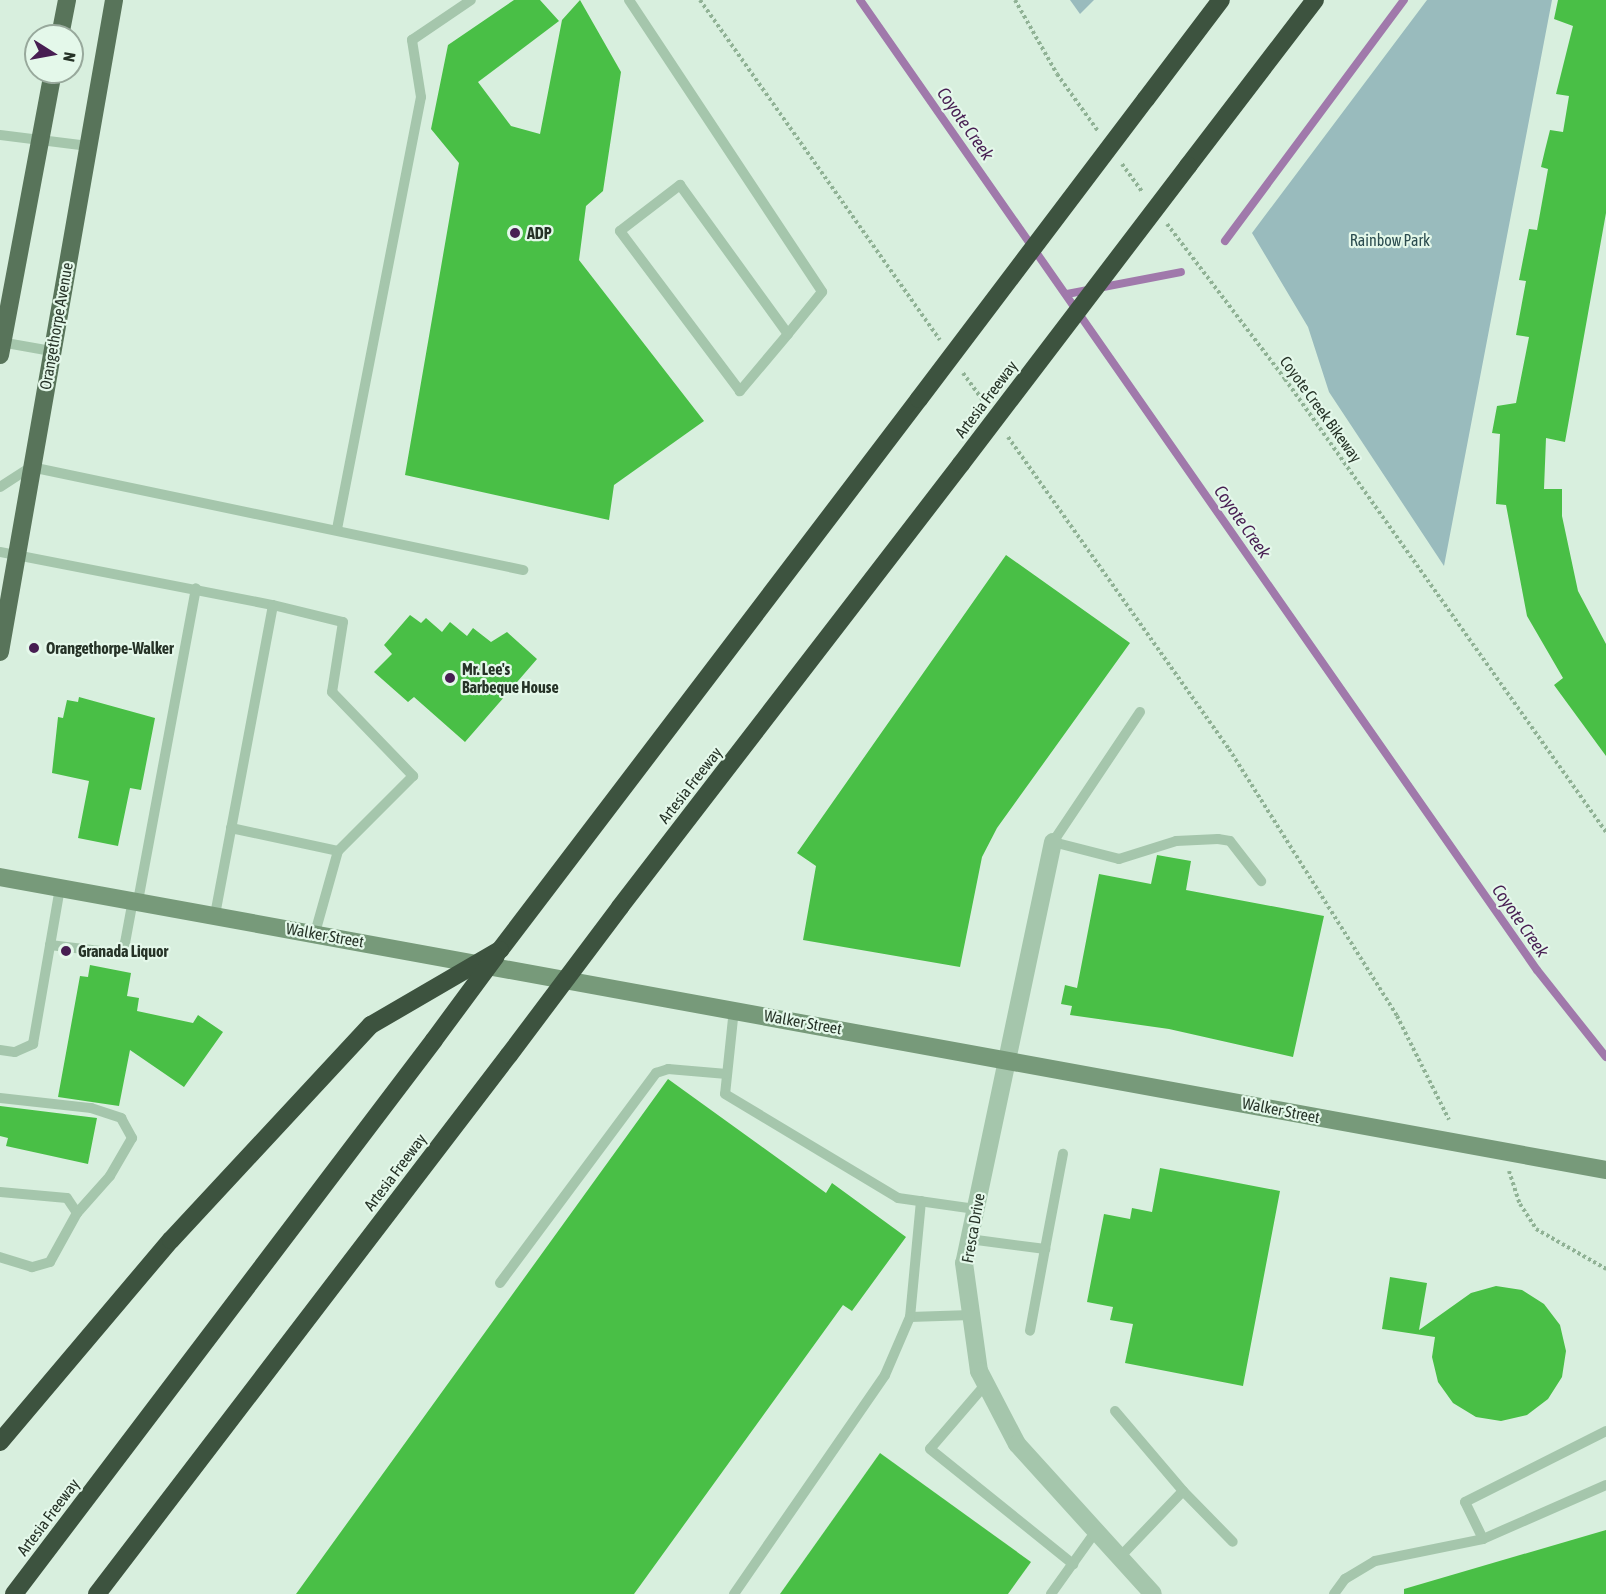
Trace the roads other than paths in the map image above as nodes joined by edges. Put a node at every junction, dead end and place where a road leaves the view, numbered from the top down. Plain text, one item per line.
1 (67, 0) edge
2 (114, 0) edge
3 (471, 0) edge
4 (629, 0) edge
5 (1221, 0) edge
6 (1315, 0) edge
7 (62, 24) edge
8 (51, 84) edge
9 (0, 135) edge
10 (41, 138) junction
11 (88, 146) junction
12 (788, 334) junction
13 (1, 346) edge
14 (51, 351) junction
15 (31, 467) junction
16 (0, 487) edge
17 (337, 529) junction
18 (8, 554) edge
19 (523, 570) dead end
20 (196, 588) junction
21 (273, 605) junction
22 (0, 652) edge
23 (1140, 712) dead end
24 (231, 828) junction
25 (1053, 842) junction
26 (338, 851) junction
27 (0, 877) edge
28 (1261, 881) dead end
29 (60, 887) junction
30 (135, 901) junction
31 (215, 915) junction
32 (315, 933) junction
33 (50, 945) junction
34 (500, 950) junction
35 (734, 1009) junction
36 (0, 1050) edge
37 (1011, 1059) junction
38 (727, 1074) junction
39 (0, 1098) edge
40 (1063, 1154) dead end
41 (1606, 1170) edge
42 (0, 1192) edge
43 (921, 1201) junction
44 (975, 1209) junction
45 (77, 1213) junction
46 (969, 1239) junction
47 (1045, 1249) junction
48 (0, 1257) edge
49 (500, 1283) dead end
50 (971, 1315) junction
51 (910, 1317) junction
52 (1030, 1331) dead end
53 (985, 1384) junction
54 (1114, 1411) dead end
55 (1606, 1431) edge
56 (0, 1442) edge
57 (1606, 1485) edge
58 (1183, 1491) junction
59 (1096, 1531) junction
60 (1483, 1539) junction
61 (1233, 1542) dead end
62 (1120, 1557) junction
63 (1073, 1564) junction
64 (14, 1594) edge
65 (97, 1594) edge
66 (734, 1594) edge
67 (1052, 1594) edge
68 (1154, 1594) edge
69 (1334, 1594) edge

1 - 7 main road
2 - 11 main road, Orangethorpe Avenue
3 - 17 lane
4 - 12 lane
5 - 34 highway, Artesia Freeway, bridge
6 - 65 highway, Artesia Freeway, bridge
8 - 10 main road
9 - 10 lane
10 - 11 lane
10 - 13 main road
11 - 14 main road, Orangethorpe Avenue
12 - 12 lane
13 - 14 lane
14 - 15 main road, Orangethorpe Avenue
15 - 16 lane
15 - 17 lane
15 - 18 main road, Orangethorpe Avenue
17 - 19 lane
18 - 20 lane
18 - 22 main road, Orangethorpe Avenue
20 - 21 lane
20 - 30 lane
21 - 24 lane
21 - 26 lane
23 - 25 lane
24 - 26 lane
24 - 31 lane
25 - 28 lane
25 - 37 street, Fresca Drive
26 - 32 lane
27 - 29 main road, Walker Street
29 - 30 main road, Walker Street
29 - 33 lane
30 - 31 main road, Walker Street
30 - 33 lane
31 - 32 main road, Walker Street
32 - 35 main road, Walker Street
33 - 36 lane
34 - 56 highway, bridge
34 - 64 highway, Artesia Freeway, bridge
35 - 37 main road, Walker Street
35 - 38 lane
37 - 41 main road, Walker Street
37 - 44 street, Fresca Drive
38 - 43 lane
38 - 49 lane
39 - 45 lane
40 - 47 lane
42 - 45 lane
43 - 44 lane
43 - 51 lane
44 - 46 street, Fresca Drive
45 - 48 lane
46 - 47 lane
46 - 50 street, Fresca Drive
47 - 52 lane
50 - 51 lane
50 - 53 street, Fresca Drive
51 - 66 lane
53 - 59 street, Fresca Drive
53 - 63 lane
54 - 58 lane
55 - 60 lane
57 - 60 lane
58 - 61 lane
58 - 62 lane
59 - 62 street, Fresca Drive
59 - 63 lane
60 - 69 lane
62 - 68 street, Fresca Drive
63 - 67 lane

